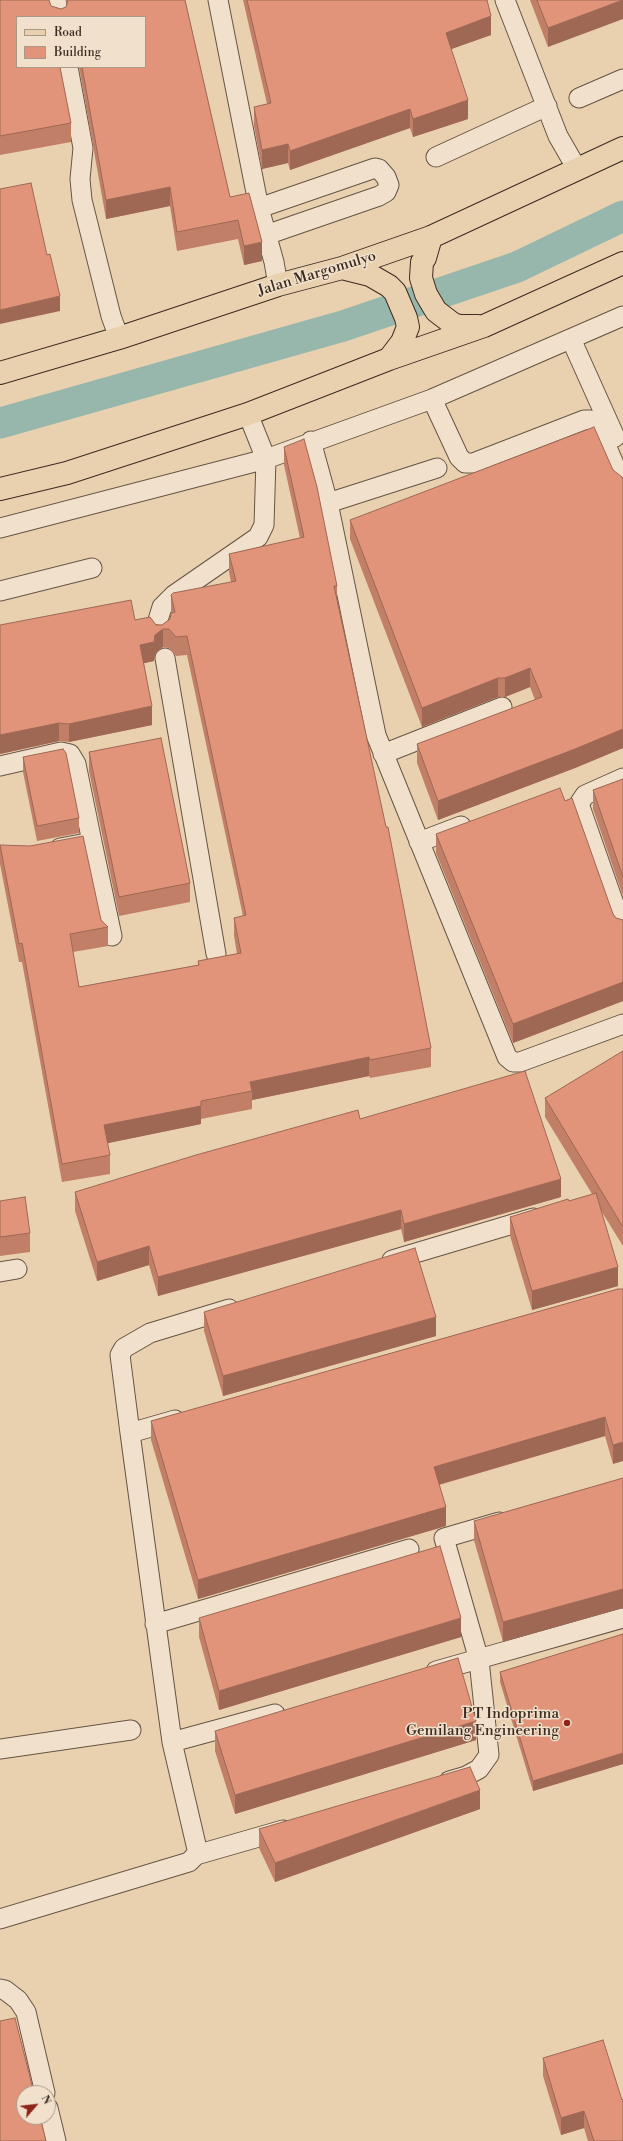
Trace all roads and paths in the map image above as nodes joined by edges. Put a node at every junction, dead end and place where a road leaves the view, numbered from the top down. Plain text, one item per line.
1 (56, 0) edge
2 (218, 0) edge
3 (505, 0) edge
4 (59, 16) edge
5 (68, 68) edge
6 (623, 79) edge
7 (580, 98) dead end
8 (547, 106) junction
9 (623, 148) edge
10 (436, 157) dead end
11 (577, 169) junction
12 (259, 208) junction
13 (266, 235) junction
14 (431, 237) junction
15 (623, 263) edge
16 (342, 268) junction
17 (278, 285) junction
18 (623, 316) edge
19 (484, 326) junction
20 (119, 338) junction
21 (571, 340) junction
22 (389, 359) junction
23 (0, 373) edge
24 (432, 399) junction
25 (248, 414) junction
26 (311, 441) junction
27 (623, 454) edge
28 (266, 459) junction
29 (437, 468) dead end
30 (623, 486) edge
31 (0, 489) edge
32 (328, 503) junction
33 (0, 528) edge
34 (92, 568) dead end
35 (0, 591) edge
36 (160, 634) edge
37 (164, 658) dead end
38 (502, 707) dead end
39 (383, 754) junction
40 (0, 766) edge
41 (623, 778) edge
42 (477, 821) edge
43 (92, 842) junction
44 (419, 842) junction
45 (42, 852) edge
46 (623, 929) edge
47 (112, 936) dead end
48 (216, 954) dead end
49 (623, 1024) edge
50 (552, 1212) edge
51 (378, 1265) edge
52 (249, 1303) edge
53 (191, 1416) edge
54 (130, 1433) junction
55 (518, 1516) edge
56 (409, 1549) dead end
57 (623, 1618) edge
58 (155, 1624) junction
59 (479, 1660) junction
60 (418, 1676) edge
61 (295, 1709) edge
62 (131, 1730) dead end
63 (172, 1742) junction
64 (0, 1749) edge
65 (428, 1787) edge
66 (301, 1824) edge
67 (196, 1855) junction
68 (0, 1920) edge
69 (0, 1989) edge
70 (43, 2085) edge
71 (52, 2125) edge
72 (56, 2141) edge

1 - 4 lane
2 - 12 lane
3 - 8 lane
5 - 20 lane
6 - 7 lane
8 - 10 lane
8 - 11 lane
9 - 11 main road, Jalan Margomulyo
11 - 14 main road, Jalan Margomulyo
12 - 13 lane
12 - 13 lane
13 - 17 lane
14 - 16 main road, Jalan Margomulyo
14 - 19 main road
15 - 19 main road
16 - 17 main road, Jalan Margomulyo
16 - 22 main road
17 - 20 main road, Jalan Margomulyo
18 - 21 lane
19 - 22 main road
20 - 23 main road, Jalan Margomulyo
21 - 24 lane
21 - 27 lane
22 - 25 main road
24 - 26 lane
24 - 30 lane
25 - 28 lane
25 - 31 main road
26 - 28 lane
26 - 32 lane
28 - 33 lane
28 - 36 lane
29 - 32 lane
32 - 39 lane
34 - 35 lane
37 - 48 lane
38 - 39 lane
39 - 44 lane
40 - 43 lane
41 - 46 lane
42 - 44 lane
43 - 45 lane
43 - 47 lane
44 - 49 lane
50 - 51 lane
52 - 54 lane
53 - 54 lane
54 - 58 lane
55 - 59 lane
56 - 58 lane
57 - 59 lane
58 - 63 lane
59 - 60 lane
59 - 65 lane
61 - 63 lane
62 - 64 lane
63 - 67 lane
66 - 67 lane
67 - 68 lane
69 - 70 lane
71 - 72 lane

